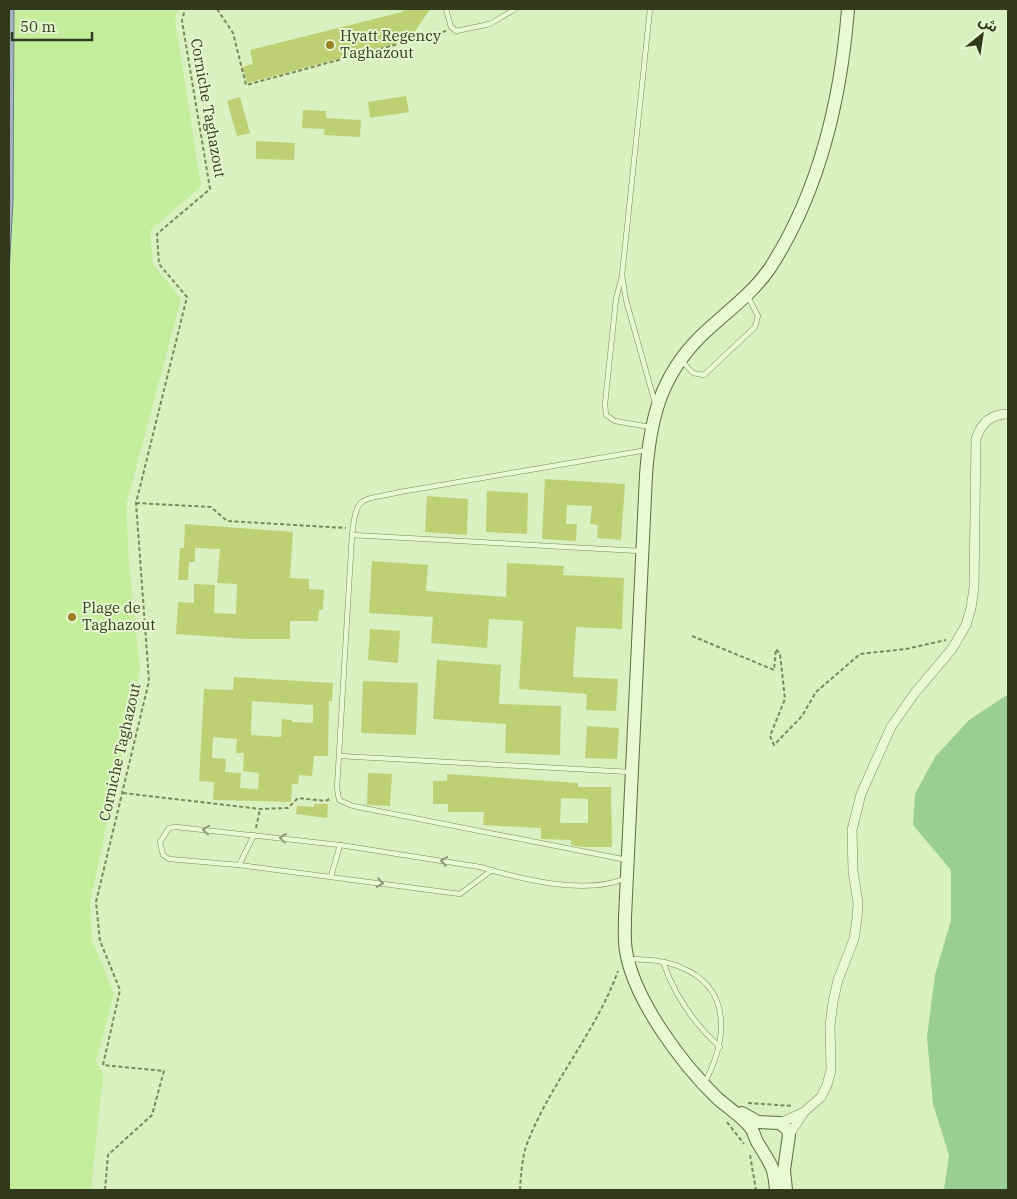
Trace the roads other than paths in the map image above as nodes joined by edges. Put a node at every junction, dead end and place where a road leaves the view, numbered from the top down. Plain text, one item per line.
1 (446, 9) edge
2 (515, 9) edge
3 (650, 9) edge
4 (848, 9) edge
5 (622, 275) junction
6 (746, 295) junction
7 (680, 359) junction
8 (656, 407) junction
9 (1008, 414) edge
10 (652, 427) junction
11 (648, 450) junction
12 (352, 535) junction
13 (643, 552) junction
14 (340, 756) junction
15 (632, 772) junction
16 (254, 835) junction
17 (340, 845) junction
18 (627, 860) junction
19 (239, 865) junction
20 (492, 870) junction
21 (331, 876) junction
22 (626, 878) junction
23 (627, 955) junction
24 (663, 962) junction
25 (720, 1047) junction
26 (704, 1083) junction
27 (716, 1097) junction
28 (801, 1108) junction
29 (765, 1123) junction
30 (780, 1123) junction
31 (788, 1141) junction
32 (756, 1146) junction
33 (776, 1190) edge
34 (786, 1190) edge

1 - 2 lane
3 - 5 lane
4 - 6 street
5 - 8 lane
5 - 10 lane
6 - 7 street
6 - 7 lane
7 - 8 street
8 - 10 street
9 - 28 street
10 - 11 street
11 - 12 lane
11 - 13 street
12 - 13 lane
12 - 14 lane
13 - 15 street
14 - 15 lane
14 - 18 lane
15 - 18 street
17 -> 16 lane
16 - 19 lane
16 -> 19 lane
20 -> 17 lane
17 - 21 lane
18 - 22 street
19 - 21 lane
21 -> 20 lane
20 - 22 lane
22 - 23 street
23 - 24 lane
23 - 26 street
24 - 25 lane
24 - 25 lane
25 - 26 lane
26 - 27 street
27 - 29 street
27 - 32 street
28 - 30 street
28 - 31 street
29 - 30 street
29 - 32 street
30 - 31 street
31 - 32 street
31 - 34 street
32 - 33 street

